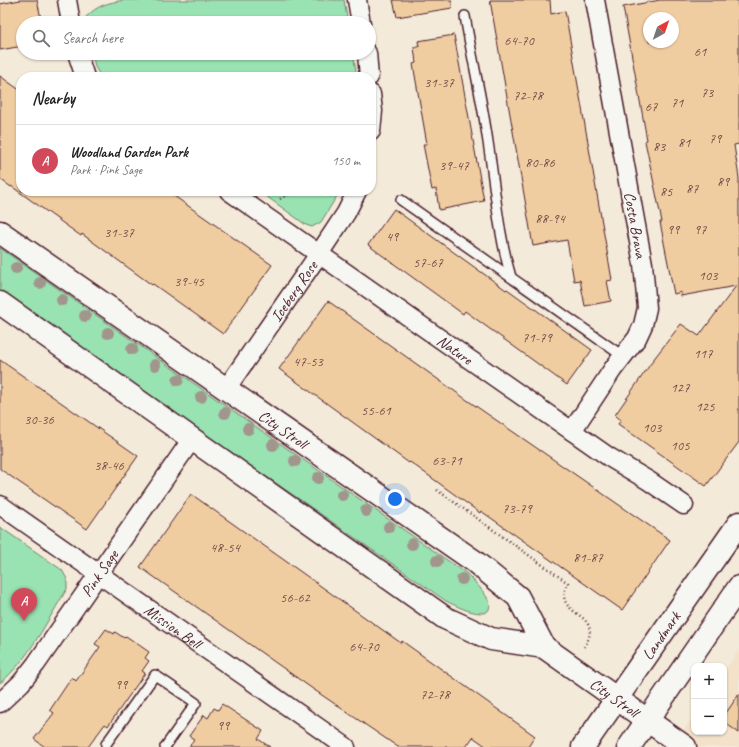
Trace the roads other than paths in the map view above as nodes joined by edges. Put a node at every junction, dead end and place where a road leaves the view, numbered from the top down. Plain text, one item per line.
1 (67, 0) edge
2 (357, 0) edge
3 (595, 0) edge
4 (70, 16) edge
5 (360, 16) edge
6 (465, 16) dead end
7 (79, 60) edge
8 (368, 60) edge
9 (83, 72) edge
10 (369, 72) edge
11 (236, 196) edge
12 (354, 196) edge
13 (401, 200) dead end
14 (0, 232) edge
15 (319, 254) junction
16 (511, 277) junction
17 (0, 303) edge
18 (624, 357) junction
19 (226, 389) junction
20 (572, 431) junction
21 (192, 439) junction
22 (0, 505) edge
23 (684, 505) dead end
24 (739, 523) edge
25 (98, 574) junction
26 (739, 589) edge
27 (544, 647) junction
28 (617, 699) junction
29 (0, 703) edge
30 (647, 721) junction
31 (106, 747) edge
32 (165, 747) edge
33 (346, 747) edge
34 (583, 747) edge
35 (629, 747) edge
36 (685, 747) edge

1 - 4 street
2 - 5 street
3 - 18 street, Costa Brava
6 - 16 lane
7 - 9 street
8 - 10 street
11 - 15 street, Nature
12 - 15 street, Iceberg Rose
13 - 16 lane
14 - 19 street, City Stroll
15 - 19 street, Iceberg Rose
15 - 20 street, Nature
16 - 18 lane
17 - 21 street, City Stroll
18 - 20 street, Costa Brava
19 - 27 street, City Stroll
20 - 23 street, Nature
21 - 25 street, Pink Sage
21 - 27 street, City Stroll
22 - 25 street, Mission Bell
24 - 28 street, Landmark
25 - 29 street, Pink Sage
25 - 33 street, Mission Bell
26 - 30 street
27 - 28 street, City Stroll
28 - 30 street, City Stroll
28 - 34 street, Landmark
30 - 35 street
30 - 36 street, City Stroll
31 - 32 lane

